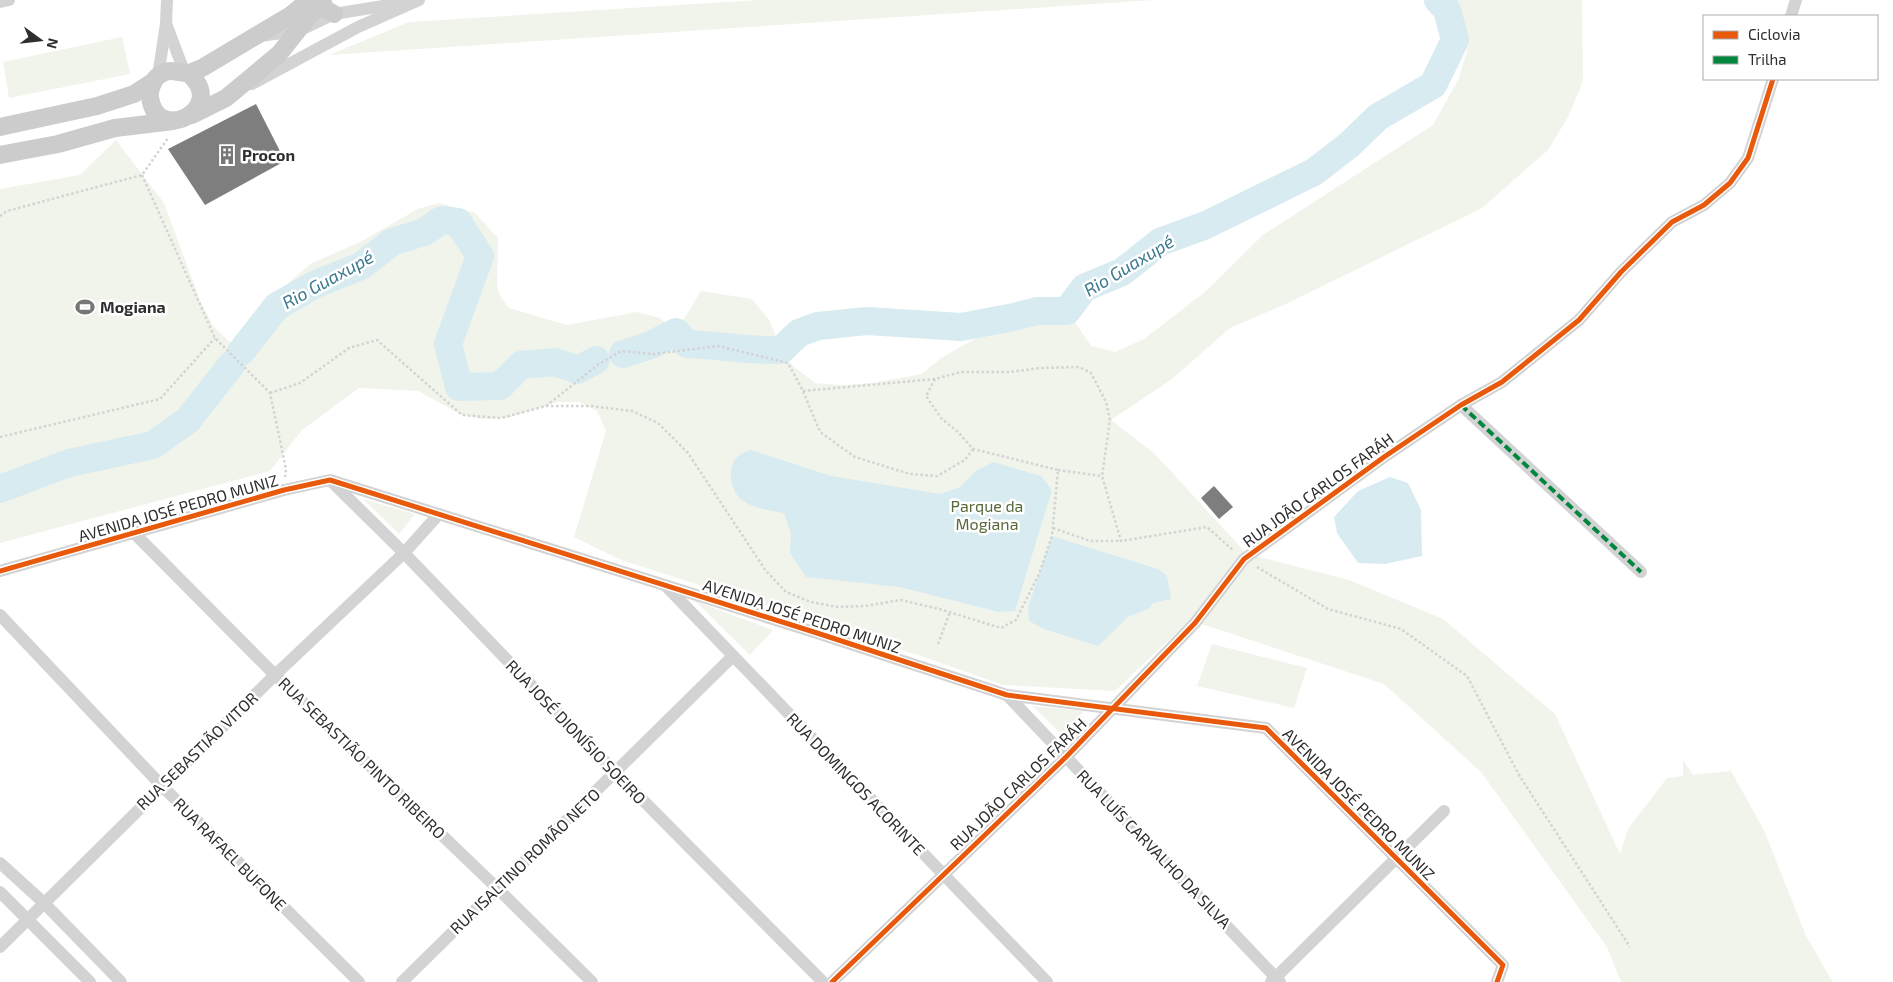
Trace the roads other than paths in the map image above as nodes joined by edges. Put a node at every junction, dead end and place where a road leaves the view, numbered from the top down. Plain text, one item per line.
1 (9, 0) edge
2 (167, 0) edge
3 (309, 0) edge
4 (322, 0) edge
5 (419, 0) edge
6 (1796, 0) edge
7 (0, 2) edge
8 (334, 14) junction
9 (1791, 15) edge
10 (166, 24) junction
11 (298, 31) junction
12 (256, 36) junction
13 (186, 72) junction
14 (156, 79) junction
15 (1773, 80) edge
16 (226, 98) junction
17 (186, 118) junction
18 (0, 127) edge
19 (0, 155) edge
20 (1462, 405) junction
21 (330, 480) junction
22 (438, 514) junction
23 (134, 533) junction
24 (404, 553) junction
25 (0, 572) edge
26 (1641, 572) dead end
27 (665, 585) junction
28 (0, 615) edge
29 (733, 656) junction
30 (275, 675) junction
31 (1007, 695) junction
32 (1113, 708) junction
33 (1066, 757) junction
34 (616, 773) junction
35 (162, 786) junction
36 (1444, 811) dead end
37 (1396, 858) junction
38 (0, 863) edge
39 (944, 875) junction
40 (498, 888) junction
41 (0, 892) edge
42 (43, 902) junction
43 (29, 919) junction
44 (0, 947) edge
45 (1276, 980) edge
46 (90, 982) edge
47 (121, 982) edge
48 (359, 982) edge
49 (402, 982) edge
50 (592, 982) edge
51 (823, 982) edge
52 (832, 982) edge
53 (1047, 982) edge
54 (1497, 982) edge

1 - 7 street
2 - 10 street
3 - 12 main road
4 - 8 main road
4 - 11 main road
5 - 8 street
5 - 16 street
6 - 9 street
8 - 11 street
10 - 13 street
10 - 14 street
11 - 12 street
11 - 16 main road
12 - 13 main road
13 - 14 main road
13 - 17 main road
14 - 17 main road
14 - 18 main road
15 - 20 street, RUA JOÃO CARLOS FARÁH
16 - 17 main road
17 - 19 main road
20 - 26 street
20 - 32 street, RUA JOÃO CARLOS FARÁH
21 - 22 street, AVENIDA JOSÉ PEDRO MUNIZ
21 - 23 street, AVENIDA JOSÉ PEDRO MUNIZ
21 - 24 street, RUA JOSÉ DIONÍSIO SOEIRO
22 - 24 street, RUA SEBASTIÃO VITOR
22 - 27 street, AVENIDA JOSÉ PEDRO MUNIZ
23 - 25 street, AVENIDA JOSÉ PEDRO MUNIZ
23 - 30 street, RUA SEBASTIÃO PINTO RIBEIRO
24 - 30 street, RUA SEBASTIÃO VITOR
24 - 34 street, RUA JOSÉ DIONÍSIO SOEIRO
27 - 29 street, RUA DOMINGOS ACORINTE
27 - 31 street, AVENIDA JOSÉ PEDRO MUNIZ
28 - 35 street, RUA RAFAEL BUFONE
29 - 34 street, RUA ISALTINO ROMÃO NETO
29 - 39 street, RUA DOMINGOS ACORINTE
30 - 35 street, RUA SEBASTIÃO VITOR
30 - 40 street, RUA SEBASTIÃO PINTO RIBEIRO
31 - 32 street, AVENIDA JOSÉ PEDRO MUNIZ
31 - 33 street, RUA LUÍS CARVALHO DA SILVA
32 - 33 street, RUA JOÃO CARLOS FARÁH
32 - 37 street, AVENIDA JOSÉ PEDRO MUNIZ
33 - 39 street, RUA JOÃO CARLOS FARÁH
33 - 45 street, RUA LUÍS CARVALHO DA SILVA
34 - 40 street, RUA ISALTINO ROMÃO NETO
34 - 51 street, RUA JOSÉ DIONÍSIO SOEIRO
35 - 42 street, RUA SEBASTIÃO VITOR
35 - 48 street, RUA RAFAEL BUFONE
36 - 37 street
37 - 45 street
37 - 54 street, AVENIDA JOSÉ PEDRO MUNIZ
38 - 42 street
39 - 52 street, RUA JOÃO CARLOS FARÁH
39 - 53 street, RUA DOMINGOS ACORINTE
40 - 49 street, RUA ISALTINO ROMÃO NETO
40 - 50 street, RUA SEBASTIÃO PINTO RIBEIRO
41 - 43 street
42 - 43 street, RUA SEBASTIÃO VITOR
42 - 47 street
43 - 44 street, RUA SEBASTIÃO VITOR
43 - 46 street

